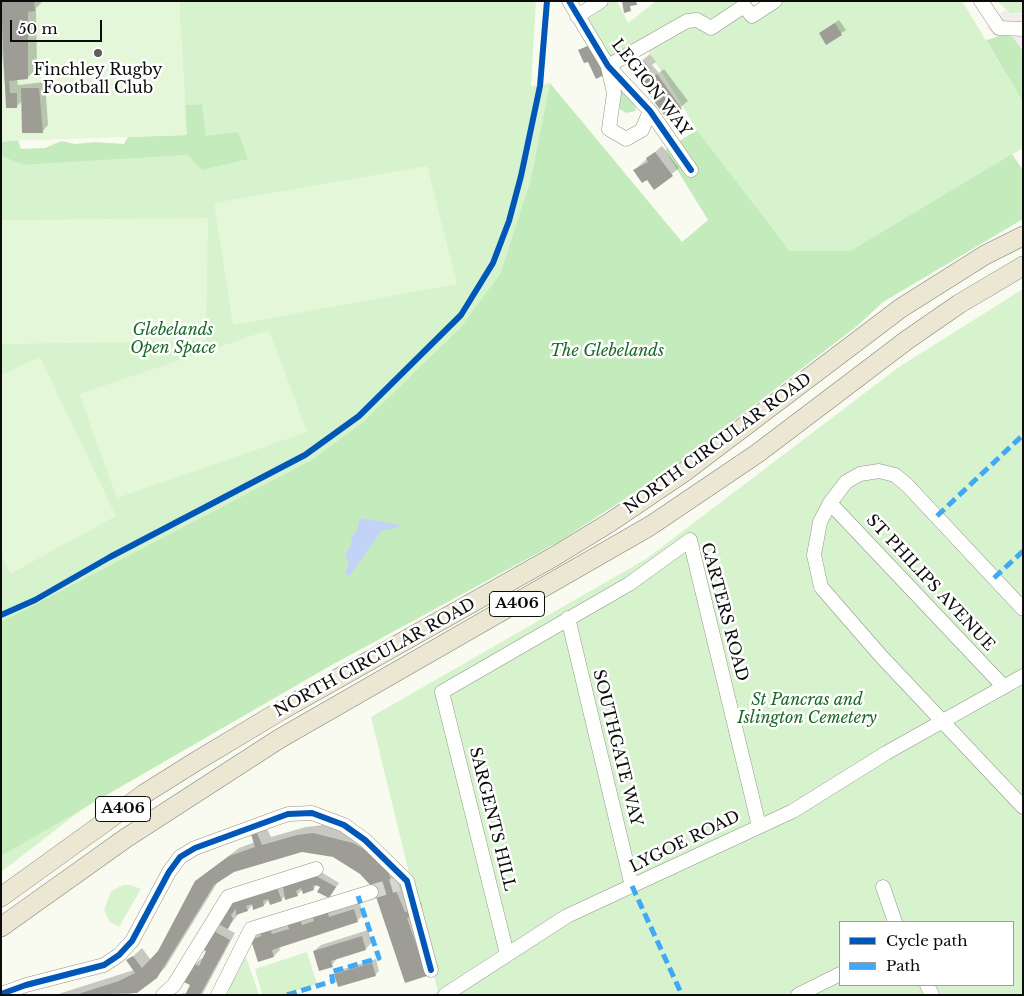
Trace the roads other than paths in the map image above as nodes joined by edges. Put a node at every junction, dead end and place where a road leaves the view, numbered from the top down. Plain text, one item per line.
1 (569, 1) edge
2 (601, 1) edge
3 (776, 1) edge
4 (981, 1) edge
5 (577, 16) junction
6 (1021, 30) edge
7 (608, 66) junction
8 (650, 111) junction
9 (691, 170) dead end
10 (1023, 236) edge
11 (1023, 266) edge
12 (830, 502) junction
13 (1023, 609) edge
14 (568, 618) junction
15 (1023, 676) edge
16 (1004, 687) junction
17 (442, 692) joint
18 (942, 721) junction
19 (1023, 808) edge
20 (759, 826) junction
21 (53, 858) junction
22 (316, 869) dead end
23 (632, 886) junction
24 (1, 887) edge
25 (883, 888) dead end
26 (371, 892) tunnel mouth
27 (1, 897) edge
28 (895, 921) edge
29 (1, 927) edge
30 (507, 954) junction
31 (431, 970) dead end
32 (839, 974) edge
33 (220, 993) edge
34 (1, 994) edge
35 (163, 995) edge
36 (445, 995) edge
37 (798, 995) edge

1 - 5 street, LEGION WAY
2 - 5 street
3 - 7 street
4 - 6 street
5 - 7 street, LEGION WAY
7 - 8 street, LEGION WAY
7 - 8 street
8 - 9 street, LEGION WAY
10 - 21 highway, NORTH CIRCULAR ROAD / A406
11 - 29 highway, NORTH CIRCULAR ROAD / A406
12 - 13 street
12 - 16 street, ST PHILIPS AVENUE
12 - 18 street
14 - 17 street, CARTERS ROAD
14 - 20 street, CARTERS ROAD
14 - 23 street, SOUTHGATE WAY
15 - 16 street, LYGOE ROAD
16 - 18 street, LYGOE ROAD
17 - 30 street, SARGENTS HILL
18 - 19 street
18 - 20 street, LYGOE ROAD
20 - 23 street, LYGOE ROAD
21 - 24 highway, A406
21 - 27 highway, NORTH CIRCULAR ROAD / A406
22 - 35 street
23 - 30 street, LYGOE ROAD
25 - 28 street
26 - 33 street
30 - 36 street, LYGOE ROAD
31 - 34 street
32 - 37 street

